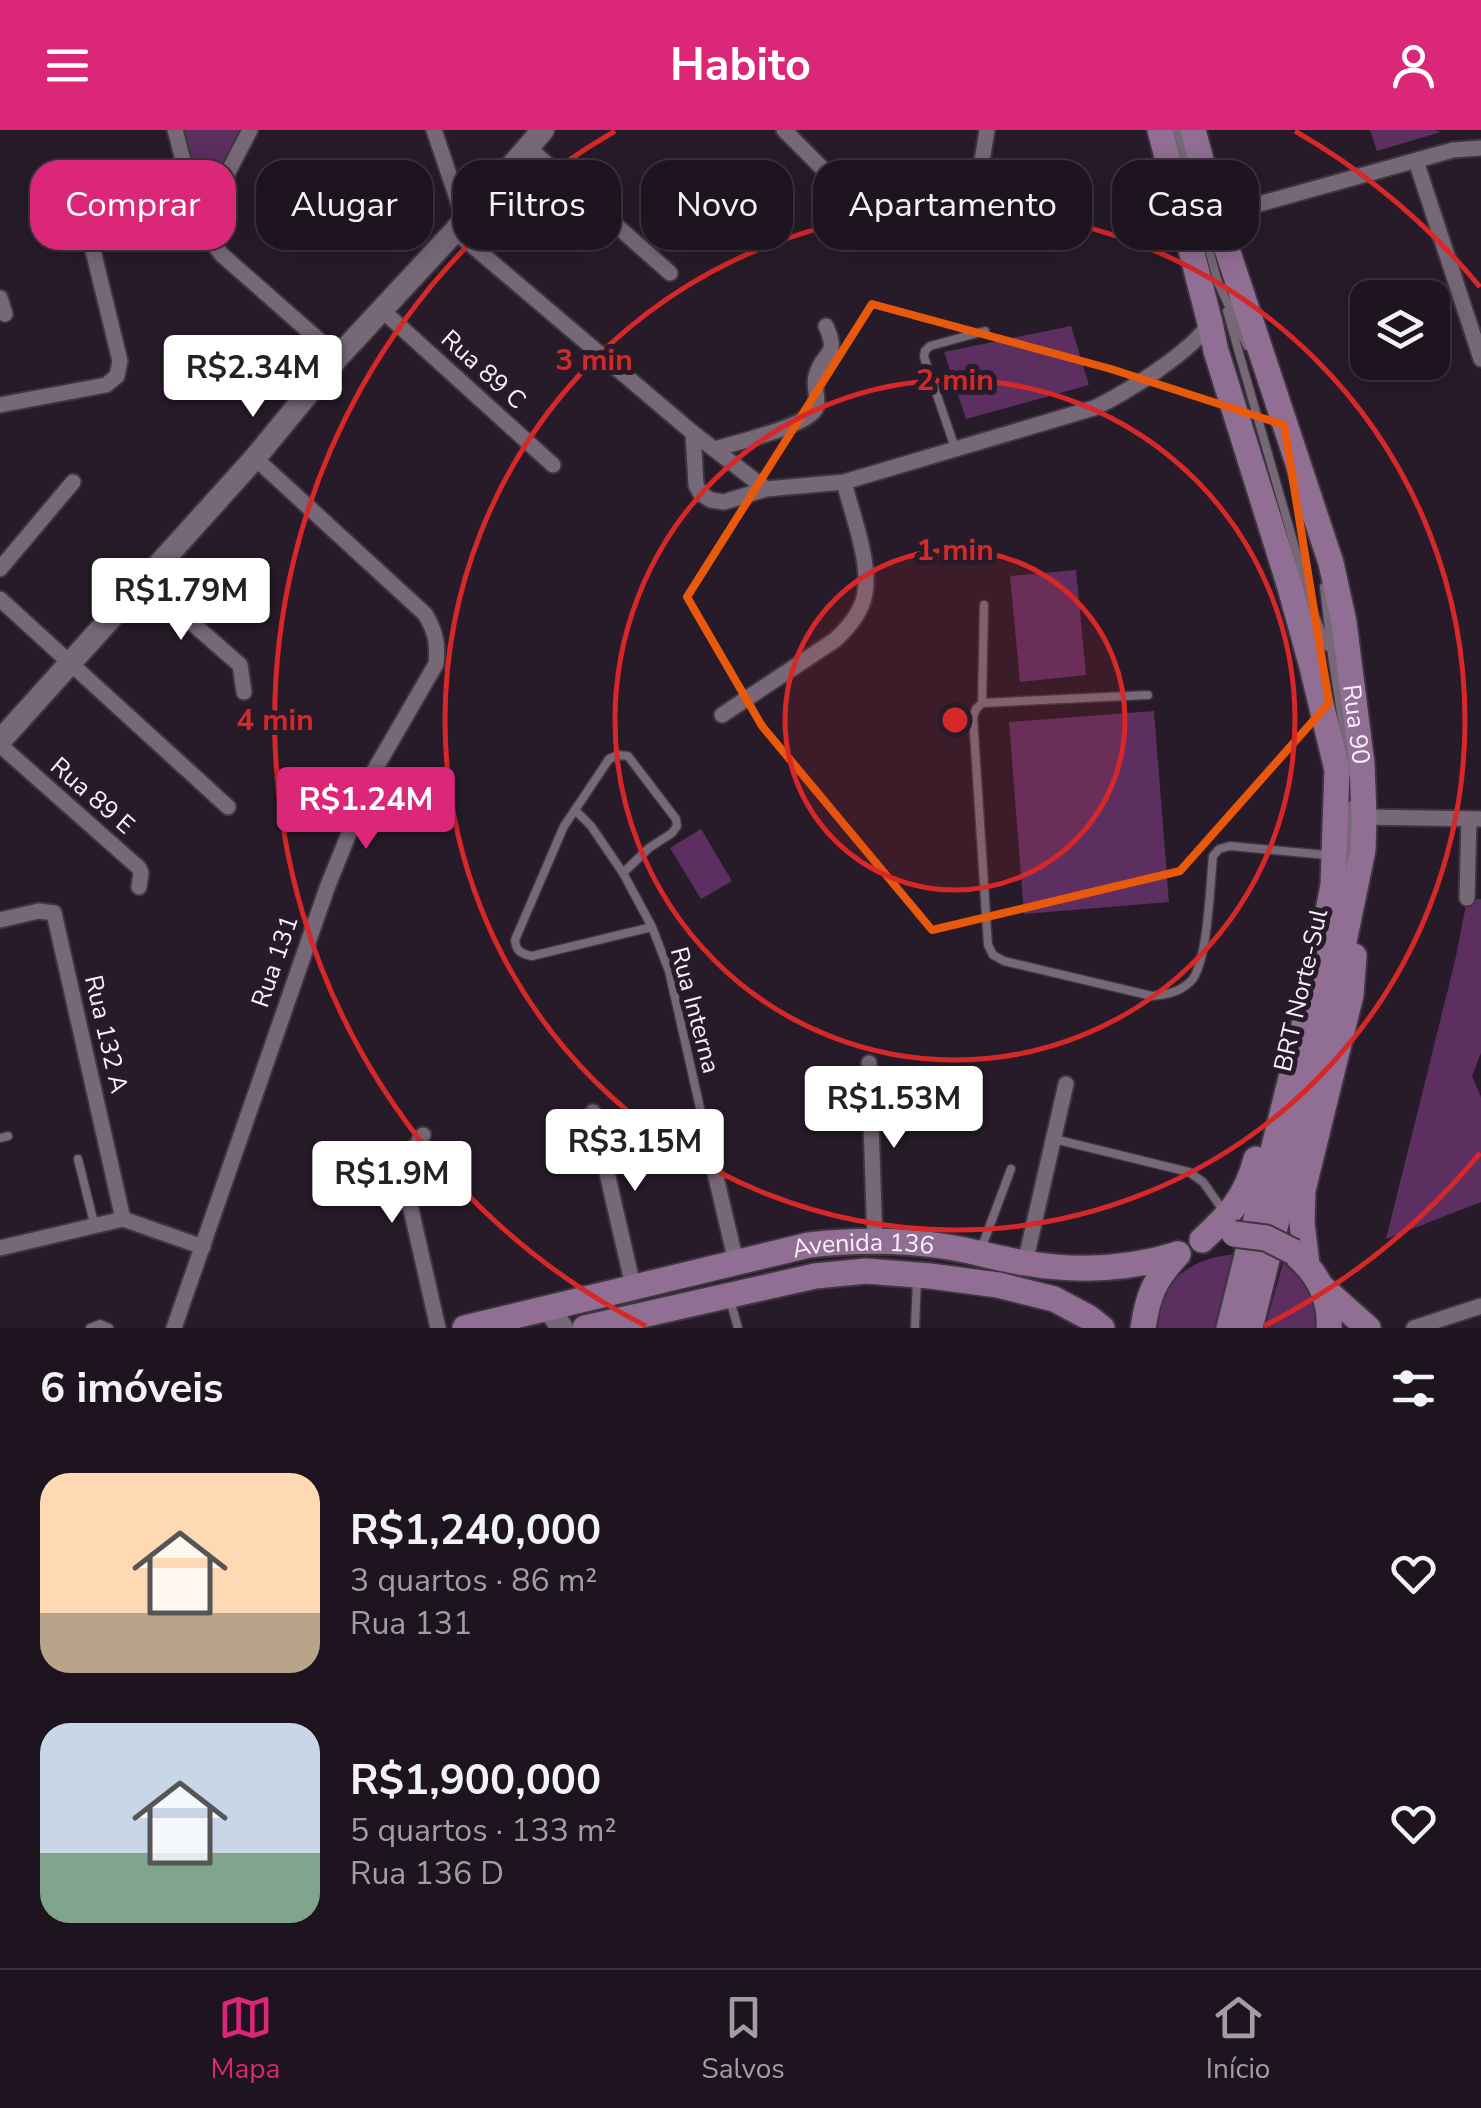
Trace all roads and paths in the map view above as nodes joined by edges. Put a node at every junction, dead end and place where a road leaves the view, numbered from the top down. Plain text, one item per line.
1 (175, 130) edge
2 (250, 130) edge
3 (434, 130) edge
4 (784, 130) edge
5 (987, 130) edge
6 (1160, 130) edge
7 (1177, 130) edge
8 (1193, 130) edge
9 (536, 139) edge
10 (1481, 148) edge
11 (184, 160) edge
12 (234, 160) edge
13 (517, 160) edge
14 (814, 160) edge
15 (982, 160) edge
16 (1201, 160) edge
17 (1416, 161) junction
18 (453, 199) edge
19 (1259, 204) edge
20 (453, 233) edge
21 (93, 250) edge
22 (218, 250) edge
23 (488, 250) edge
24 (1227, 250) edge
25 (670, 273) dead end
26 (1218, 280) junction
27 (382, 310) junction
28 (1210, 323) junction
29 (826, 326) dead end
30 (985, 331) dead end
31 (1216, 351) junction
32 (1182, 352) junction
33 (338, 357) junction
34 (1481, 357) edge
35 (0, 405) edge
36 (694, 434) junction
37 (955, 448) junction
38 (714, 449) junction
39 (256, 458) junction
40 (553, 465) dead end
41 (73, 482) dead end
42 (844, 482) junction
43 (766, 489) junction
44 (1316, 551) dead end
45 (0, 569) edge
46 (144, 581) junction
47 (1324, 584) dead end
48 (0, 599) edge
49 (984, 606) dead end
50 (1332, 656) junction
51 (71, 662) junction
52 (244, 692) dead end
53 (1148, 695) dead end
54 (982, 703) junction
55 (722, 716) dead end
56 (0, 744) edge
57 (1351, 782) dead end
58 (228, 807) dead end
59 (1358, 807) junction
60 (575, 810) junction
61 (1475, 819) edge
62 (1334, 823) junction
63 (1362, 850) junction
64 (1327, 855) junction
65 (623, 873) junction
66 (1344, 885) dead end
67 (139, 887) dead end
68 (1468, 898) dead end
69 (0, 920) edge
70 (1336, 924) dead end
71 (652, 927) junction
72 (869, 1062) dead end
73 (1066, 1084) dead end
74 (594, 1112) dead end
75 (424, 1135) dead end
76 (707, 1139) joint
77 (1054, 1139) junction
78 (1282, 1156) dead end
79 (78, 1158) dead end
80 (1011, 1169) dead end
81 (1278, 1174) dead end
82 (123, 1219) junction
83 (1231, 1225) junction
84 (96, 1227) junction
85 (875, 1242) junction
86 (203, 1246) junction
87 (0, 1248) edge
88 (979, 1254) junction
89 (1178, 1254) junction
90 (1301, 1259) junction
91 (736, 1262) junction
92 (1026, 1263) junction
93 (918, 1275) junction
94 (633, 1286) junction
95 (1322, 1288) junction
96 (728, 1295) junction
97 (1481, 1306) edge
98 (555, 1318) edge
99 (1450, 1322) edge
100 (600, 1326) edge
101 (472, 1327) edge
102 (90, 1328) edge
103 (109, 1328) edge
104 (174, 1328) edge
105 (438, 1328) edge
106 (738, 1328) edge
107 (915, 1328) edge
108 (1102, 1328) edge
109 (1143, 1328) edge
110 (1229, 1328) edge
111 (1240, 1328) edge
112 (1250, 1328) edge
113 (1329, 1328) edge
114 (1368, 1328) edge
115 (1414, 1328) edge

1 - 11 street
2 - 12 street
3 - 18 street
4 - 14 street
5 - 15 street
6 - 28 main road, Rua 90
7 - 26 lane
8 - 16 main road, Rua 90
9 - 13 street
9 - 25 street
10 - 17 street
17 - 19 street
17 - 34 street
20 - 27 street
21 - 35 street
22 - 33 street
23 - 36 street
24 - 59 main road, Rua 90
26 - 44 lane
26 - 50 lane
27 - 33 street
27 - 40 street, Rua 89 C
28 - 31 main road, Rua 90
28 - 32 street
29 - 38 street
30 - 37 lane
31 - 32 street
31 - 62 main road, Rua 90
32 - 37 street
33 - 39 street
36 - 38 street
36 - 43 street
37 - 42 street
38 - 43 street
39 - 46 street
39 - 86 street, Rua 131
41 - 45 street
42 - 43 street
42 - 55 street
46 - 51 street
46 - 52 street
47 - 50 lane
48 - 51 street
49 - 54 lane
50 - 57 lane
51 - 56 street
51 - 58 street
53 - 54 lane
54 - 64 lane
56 - 67 street, Rua 89 E
59 - 61 street
59 - 63 main road, Rua 90
59 - 66 lane, BRT Norte-Sul
60 - 65 lane, Rua Interna
60 - 65 lane
60 - 71 lane
61 - 68 street
62 - 64 main road
62 - 110 main road, Rua 90
63 - 90 main road
63 - 112 main road, Rua 90
64 - 83 main road
65 - 71 lane, Rua Interna
69 - 82 street, Rua 132 A
70 - 78 lane, BRT Norte-Sul
71 - 76 lane, Rua Interna
72 - 85 street
73 - 77 street
74 - 94 street
75 - 105 street
76 - 91 street
77 - 83 lane
77 - 92 street
79 - 84 lane
80 - 88 lane
81 - 111 lane
82 - 84 street
82 - 86 street
83 - 89 main road
83 - 90 main road, bridge
84 - 87 street
85 - 88 main road, Avenida 136
85 - 91 main road, Avenida 136
86 - 104 street, Rua 131
88 - 92 main road, Avenida 136
89 - 92 main road, Avenida 136
89 - 109 main road
90 - 95 main road
91 - 94 main road, Avenida 136
93 - 96 main road, Avenida 136
93 - 107 lane
93 - 108 main road, Avenida 136
94 - 98 main road, Avenida 136
95 - 113 main road
95 - 114 main road
96 - 100 main road, Avenida 136
96 - 106 lane
97 - 99 street
98 - 101 main road, Avenida 136
99 - 115 street
102 - 103 lane

